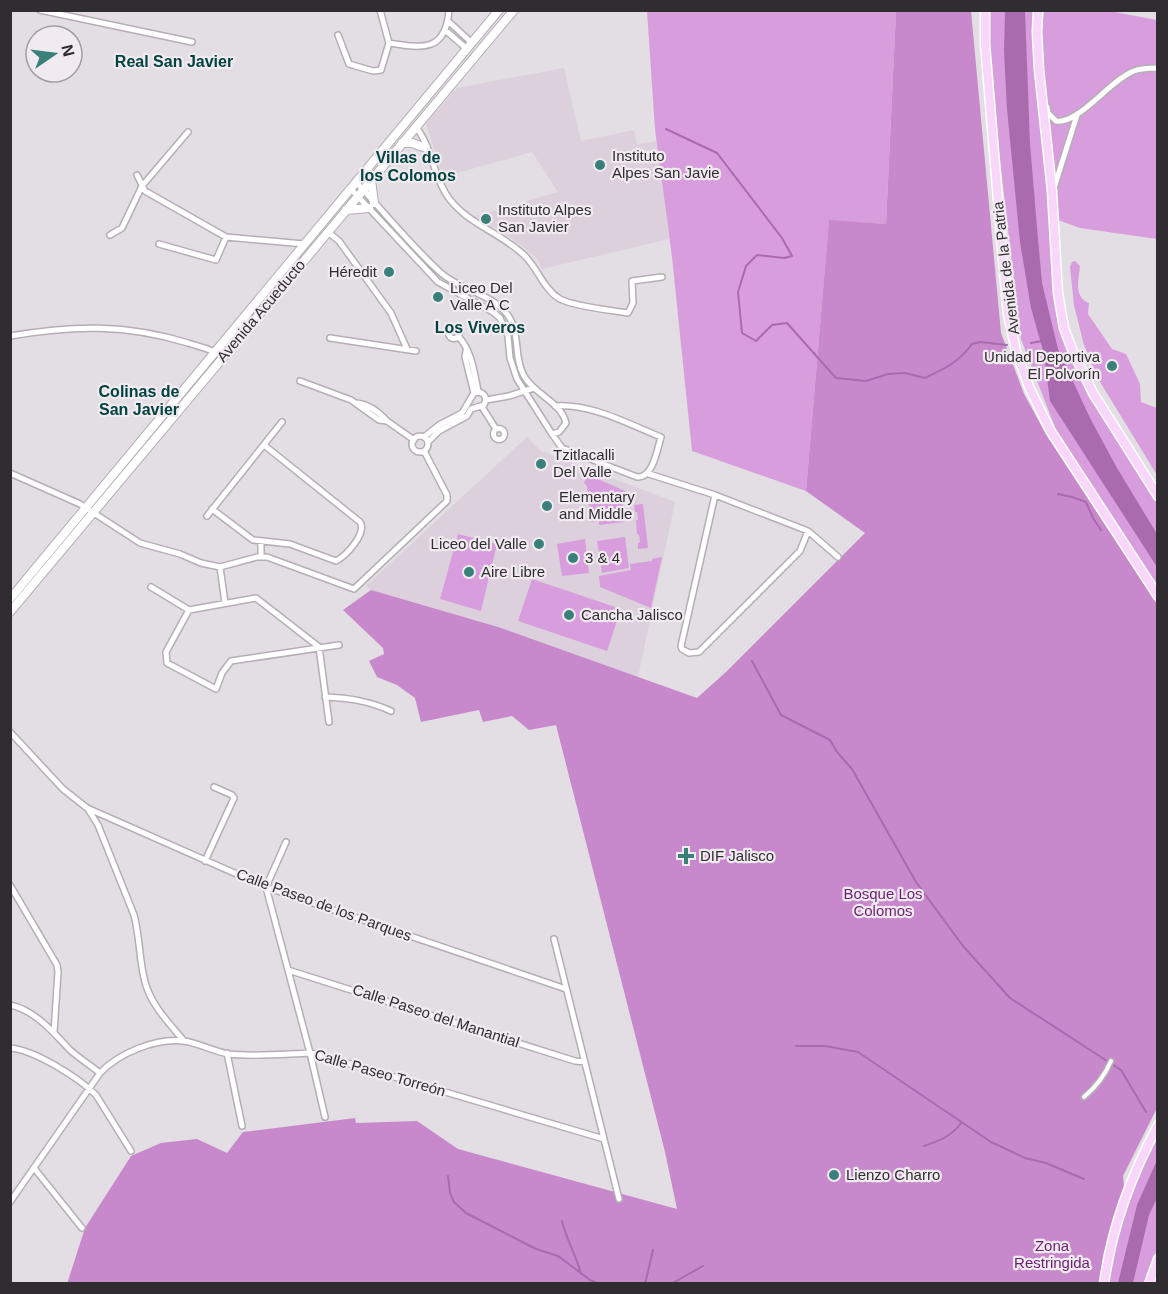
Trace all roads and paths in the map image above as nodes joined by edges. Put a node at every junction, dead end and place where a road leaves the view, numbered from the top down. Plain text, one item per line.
1 (40, 10) edge
2 (380, 10) edge
3 (448, 10) edge
4 (499, 10) edge
5 (514, 10) edge
6 (985, 10) edge
7 (1038, 10) edge
8 (448, 21) junction
9 (445, 30) junction
10 (338, 35) dead end
11 (192, 42) dead end
12 (389, 43) junction
13 (470, 46) junction
14 (1158, 68) edge
15 (1039, 70) junction
16 (1077, 115) junction
17 (416, 127) junction
18 (188, 132) dead end
19 (402, 143) junction
20 (426, 148) junction
21 (137, 175) dead end
22 (371, 180) junction
23 (353, 185) junction
24 (142, 186) junction
25 (1052, 191) junction
26 (360, 193) junction
27 (372, 205) junction
28 (346, 210) junction
29 (328, 232) junction
30 (111, 234) dead end
31 (312, 235) junction
32 (226, 237) junction
33 (320, 242) junction
34 (159, 244) dead end
35 (304, 244) junction
36 (424, 255) junction
37 (418, 261) junction
38 (662, 277) dead end
39 (481, 296) junction
40 (478, 303) junction
41 (10, 336) edge
42 (458, 336) dead end
43 (330, 338) dead end
44 (407, 349) junction
45 (416, 351) dead end
46 (219, 354) junction
47 (300, 381) dead end
48 (532, 387) junction
49 (525, 390) junction
50 (476, 392) junction
51 (485, 398) junction
52 (555, 406) junction
53 (482, 407) junction
54 (282, 422) dead end
55 (496, 429) dead end
56 (552, 434) junction
57 (414, 440) junction
58 (426, 440) junction
59 (264, 445) junction
60 (424, 451) junction
61 (10, 473) edge
62 (648, 474) junction
63 (715, 495) junction
64 (1158, 496) edge
65 (212, 509) junction
66 (89, 510) junction
67 (207, 516) dead end
68 (808, 531) junction
69 (261, 541) junction
70 (838, 556) dead end
71 (261, 557) junction
72 (220, 567) junction
73 (1145, 577) junction
74 (152, 587) dead end
75 (1158, 587) edge
76 (1158, 596) edge
77 (10, 598) edge
78 (225, 603) junction
79 (189, 610) junction
80 (10, 612) edge
81 (339, 645) dead end
82 (319, 647) junction
83 (326, 697) junction
84 (391, 711) dead end
85 (329, 722) dead end
86 (10, 732) edge
87 (214, 787) dead end
88 (87, 808) junction
89 (286, 842) dead end
90 (205, 861) junction
91 (10, 885) edge
92 (266, 888) junction
93 (554, 939) dead end
94 (288, 970) junction
95 (566, 989) junction
96 (10, 1005) edge
97 (54, 1032) junction
98 (184, 1041) junction
99 (10, 1048) edge
100 (227, 1053) junction
101 (310, 1053) junction
102 (1111, 1061) dead end
103 (585, 1062) junction
104 (100, 1073) junction
105 (89, 1088) junction
106 (1084, 1096) dead end
107 (325, 1117) dead end
108 (1158, 1125) edge
109 (242, 1126) dead end
110 (604, 1139) junction
111 (131, 1151) dead end
112 (34, 1168) junction
113 (619, 1199) dead end
114 (10, 1202) edge
115 (82, 1228) dead end
116 (1158, 1260) edge
117 (1104, 1283) edge
118 (1149, 1284) edge

1 - 11 street
2 - 12 street
3 - 8 street
4 - 13 main road, Avenida Acueducto
5 - 17 main road, Avenida Acueducto
6 - 73 main road, Avenida de la Patria
7 - 15 main road
8 - 9 street
8 - 13 street
9 - 12 street
9 - 13 street
10 - 12 street
13 - 23 main road, Avenida Acueducto
14 - 16 street
15 - 16 street
15 - 25 main road
16 - 25 street
17 - 19 main road, Avenida Acueducto
17 - 20 street
18 - 24 street
19 - 20 main road
19 - 22 main road, Avenida Acueducto
20 - 38 street
21 - 24 street
22 - 26 main road, Avenida Acueducto
22 - 27 main road
23 - 26 street
23 - 31 main road, Avenida Acueducto
24 - 30 street
24 - 32 street
25 - 64 main road
26 - 27 street
26 - 28 main road, Avenida Acueducto
27 - 28 main road
27 - 36 street
27 - 37 street
28 - 29 main road, Avenida Acueducto
29 - 33 main road, Avenida Acueducto
29 - 44 street
31 - 33 main road
31 - 35 main road, Avenida Acueducto
32 - 34 street
32 - 35 street
33 - 46 main road, Avenida Acueducto
35 - 46 main road, Avenida Acueducto
36 - 37 street
36 - 39 street
37 - 40 street
39 - 40 street
39 - 48 street
40 - 49 street
41 - 46 street
42 - 50 street
43 - 44 street
44 - 45 street
46 - 66 main road, Avenida Acueducto
47 - 57 street
48 - 49 street
48 - 52 street
49 - 51 street
49 - 56 street
50 - 51 street
50 - 58 street
51 - 53 street
52 - 56 street
52 - 62 street
53 - 55 street
53 - 58 street
54 - 59 street
56 - 62 street
57 - 58 street
57 - 60 street
58 - 60 street
59 - 65 street
59 - 69 street
60 - 71 street
61 - 66 street
62 - 63 street
63 - 68 street
63 - 68 street
65 - 67 street
65 - 69 street
66 - 72 street
66 - 77 main road, Avenida Acueducto
66 - 80 main road, Avenida Acueducto
68 - 70 street
69 - 71 street
71 - 72 street
72 - 78 street
73 - 75 main road
73 - 76 main road, Avenida de la Patria
74 - 79 street
78 - 79 street
78 - 82 street
79 - 82 street
81 - 82 street
82 - 83 street
83 - 84 street
83 - 85 street
86 - 88 street, Calle Paseo de los Parques
87 - 90 street
88 - 90 street, Calle Paseo de los Parques
88 - 98 street
89 - 92 street
90 - 92 street, Calle Paseo de los Parques
91 - 97 street
92 - 94 street
92 - 95 street, Calle Paseo de los Parques
93 - 95 street
94 - 101 street
94 - 103 street, Calle Paseo del Manantial
95 - 103 street
96 - 97 street
97 - 104 street
98 - 100 street, Calle Paseo Torreón
98 - 104 street, Calle Paseo Torreón
99 - 105 street
100 - 101 street, Calle Paseo Torreón
100 - 109 street
101 - 107 street
101 - 110 street, Calle Paseo Torreón
102 - 106 street
103 - 110 street
104 - 105 street, Calle Paseo Torreón
105 - 111 street
105 - 112 street, Calle Paseo Torreón
108 - 117 main road
110 - 113 street
112 - 114 street, Calle Paseo Torreón
112 - 115 street
116 - 118 main road

